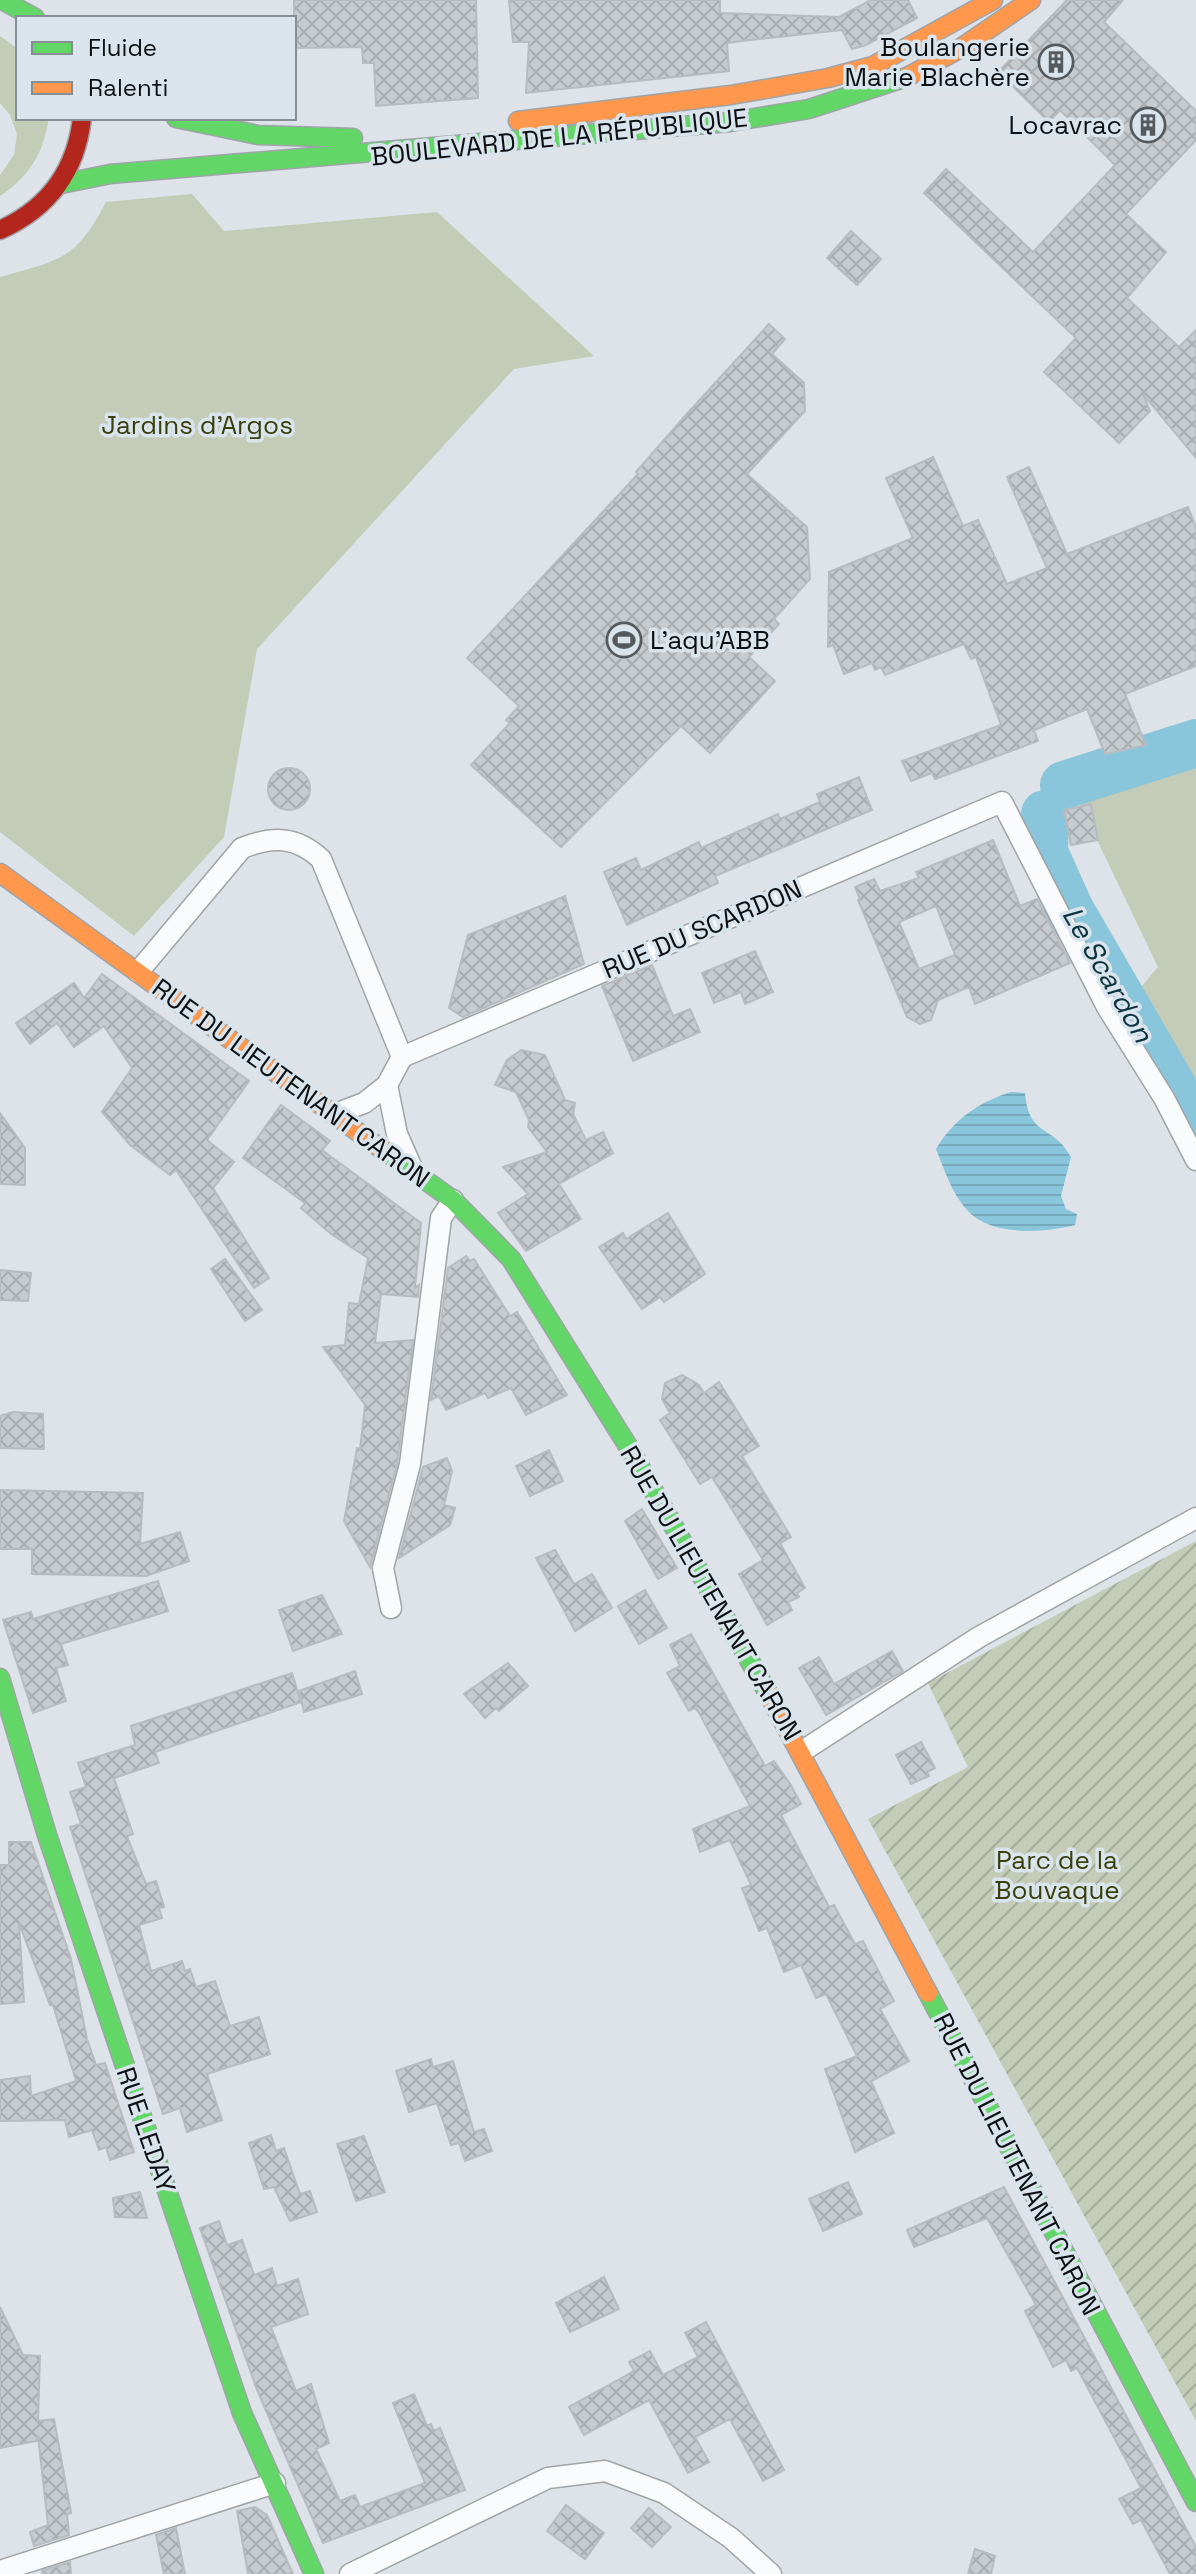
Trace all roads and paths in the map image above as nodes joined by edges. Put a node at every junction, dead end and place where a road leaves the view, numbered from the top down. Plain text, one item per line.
1 (993, 0) edge
2 (1031, 0) edge
3 (82, 120) edge
4 (186, 120) edge
5 (61, 184) junction
6 (0, 230) edge
7 (0, 873) edge
8 (138, 972) junction
9 (402, 1057) junction
10 (387, 1085) junction
11 (335, 1114) junction
12 (1196, 1160) edge
13 (414, 1172) junction
14 (453, 1200) junction
15 (1196, 1518) edge
16 (391, 1608) dead end
17 (0, 1678) edge
18 (801, 1752) junction
19 (275, 2483) junction
20 (1196, 2502) edge
21 (0, 2571) edge
22 (314, 2574) edge
23 (350, 2574) edge
24 (771, 2574) edge

1 - 4 main road, BOULEVARD DE LA RÉPUBLIQUE
2 - 5 main road, BOULEVARD DE LA RÉPUBLIQUE
3 - 5 main road
5 - 6 main road
7 - 8 main road, RUE DU LIEUTENANT CARON
8 - 9 street
8 - 11 main road, RUE DU LIEUTENANT CARON
9 - 10 street
9 - 12 street, RUE DU SCARDON
10 - 11 street
10 - 13 street
11 - 13 main road, RUE DU LIEUTENANT CARON
13 - 14 main road, RUE DU LIEUTENANT CARON
14 - 16 street
14 - 18 main road, RUE DU LIEUTENANT CARON
15 - 18 street
17 - 19 main road, RUE LEDAY
18 - 20 main road, RUE DU LIEUTENANT CARON
19 - 21 street
19 - 22 main road, RUE LEDAY
23 - 24 street

